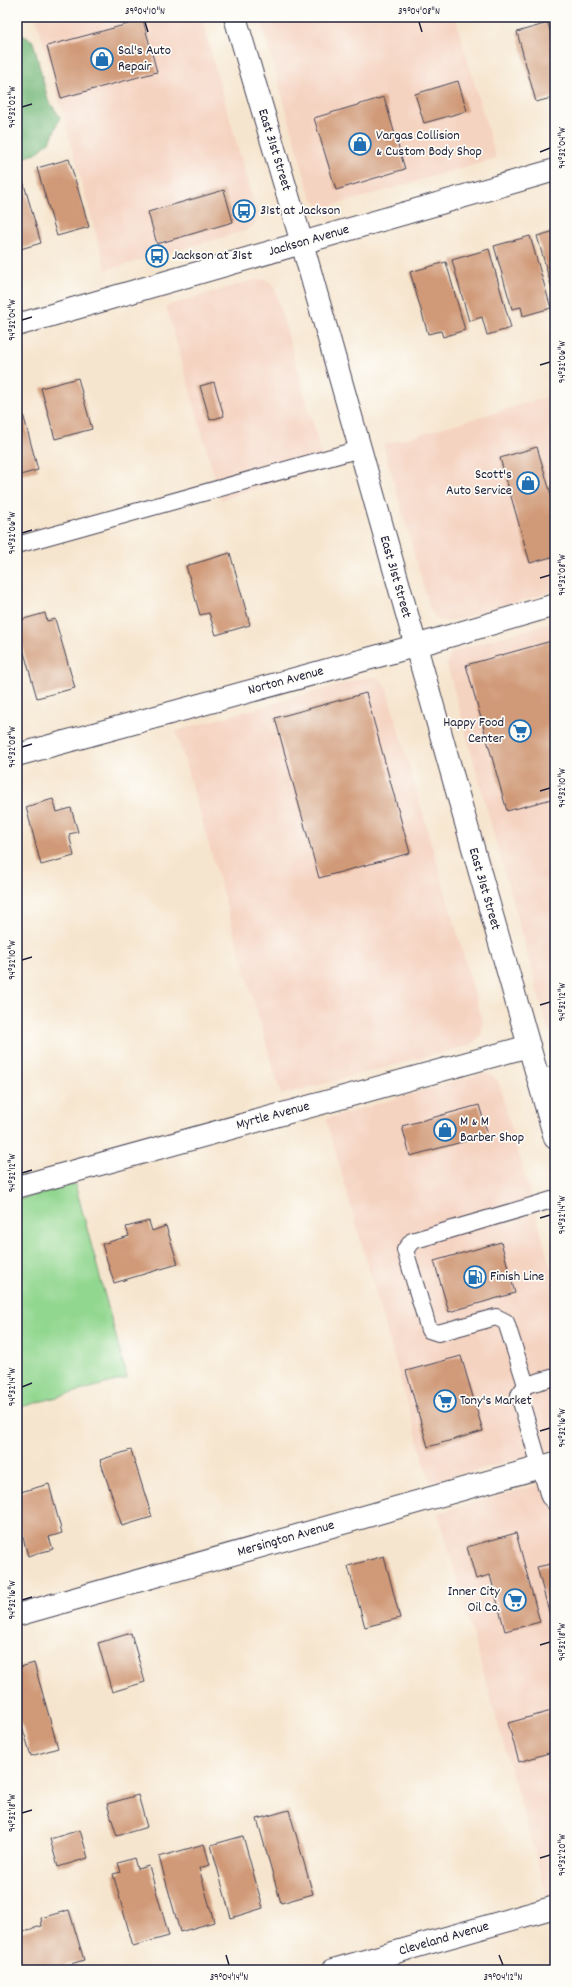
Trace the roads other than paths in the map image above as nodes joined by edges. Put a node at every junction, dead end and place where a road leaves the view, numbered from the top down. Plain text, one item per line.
1 (234, 17) edge
2 (555, 170) edge
3 (302, 244) junction
4 (17, 325) edge
5 (360, 449) junction
6 (17, 545) edge
7 (555, 605) edge
8 (415, 646) junction
9 (17, 755) edge
10 (529, 1046) junction
11 (547, 1079) edge
12 (555, 1138) edge
13 (17, 1187) edge
14 (555, 1199) edge
15 (555, 1377) edge
16 (526, 1385) junction
17 (547, 1465) edge
18 (555, 1503) edge
19 (17, 1615) edge
20 (555, 1907) edge
21 (333, 1970) edge

1 - 3 street, East 31st Street
2 - 3 street, Jackson Avenue
3 - 4 street, Jackson Avenue
3 - 5 street, East 31st Street
5 - 6 lane
5 - 8 street, East 31st Street
7 - 8 street, Norton Avenue
8 - 9 street, Norton Avenue
8 - 10 street, East 31st Street
10 - 11 street, East 31st Street
10 - 13 street, Myrtle Avenue
11 - 12 street, East 31st Street
14 - 16 lane
15 - 16 lane
16 - 17 lane
17 - 18 lane
17 - 19 street, Mersington Avenue
20 - 21 street, Cleveland Avenue

